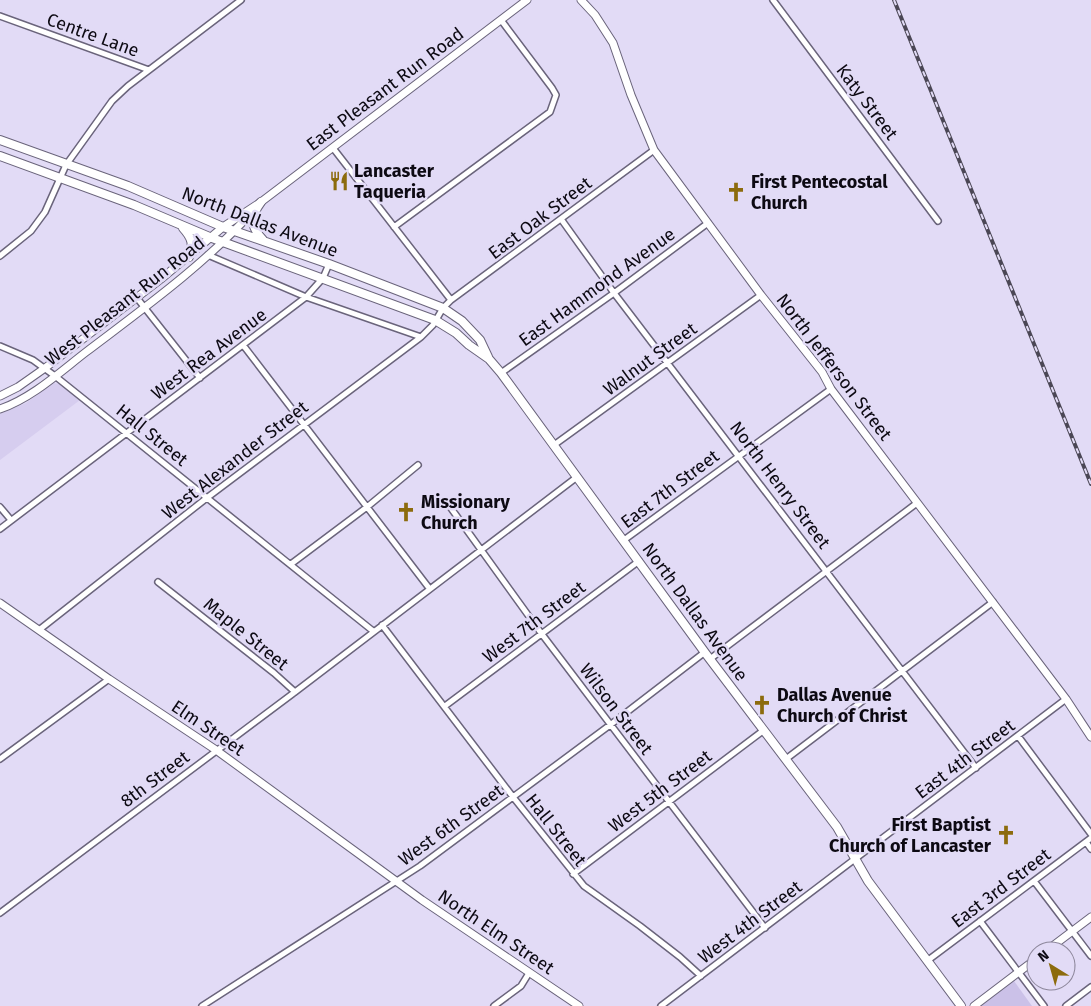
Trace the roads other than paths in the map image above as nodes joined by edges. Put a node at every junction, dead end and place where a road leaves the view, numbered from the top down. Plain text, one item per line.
1 (241, 0) edge
2 (527, 0) edge
3 (581, 0) edge
4 (773, 0) edge
5 (0, 16) edge
6 (501, 20) junction
7 (149, 70) junction
8 (0, 140) edge
9 (333, 148) junction
10 (654, 150) junction
11 (0, 156) edge
12 (66, 165) junction
13 (60, 178) junction
14 (128, 186) junction
15 (123, 201) junction
16 (261, 202) junction
17 (561, 219) junction
18 (938, 221) dead end
19 (708, 223) junction
20 (182, 227) junction
21 (223, 227) junction
22 (394, 227) junction
23 (235, 231) junction
24 (212, 238) junction
25 (223, 242) junction
26 (265, 242) junction
27 (208, 255) junction
28 (0, 256) edge
29 (189, 257) junction
30 (329, 264) junction
31 (323, 278) junction
32 (614, 293) junction
33 (761, 295) junction
34 (306, 297) junction
35 (137, 298) junction
36 (451, 300) junction
37 (145, 308) junction
38 (443, 308) junction
39 (435, 320) junction
40 (421, 337) junction
41 (243, 345) junction
42 (0, 346) edge
43 (489, 359) junction
44 (668, 363) junction
45 (45, 368) junction
46 (501, 373) junction
47 (55, 376) junction
48 (200, 378) junction
49 (831, 389) junction
50 (0, 396) edge
51 (0, 409) edge
52 (304, 424) junction
53 (128, 432) junction
54 (554, 445) junction
55 (739, 455) junction
56 (418, 465) dead end
57 (577, 477) junction
58 (208, 497) junction
59 (917, 503) junction
60 (448, 504) dead end
61 (0, 506) edge
62 (367, 507) junction
63 (11, 520) junction
64 (0, 529) edge
65 (624, 540) junction
66 (480, 549) junction
67 (639, 560) junction
68 (291, 564) junction
69 (828, 571) junction
70 (158, 582) dead end
71 (429, 588) junction
72 (993, 602) junction
73 (0, 603) edge
74 (382, 625) junction
75 (39, 630) junction
76 (373, 631) junction
77 (541, 633) junction
78 (705, 652) junction
79 (710, 659) junction
80 (902, 672) junction
81 (109, 679) junction
82 (295, 692) junction
83 (1066, 699) junction
84 (445, 706) junction
85 (610, 725) junction
86 (764, 730) junction
87 (1018, 736) junction
88 (1091, 738) edge
89 (216, 750) junction
90 (0, 759) edge
91 (786, 759) junction
92 (976, 768) junction
93 (513, 797) junction
94 (669, 801) junction
95 (1091, 836) edge
96 (1086, 842) junction
97 (1091, 849) edge
98 (856, 860) junction
99 (573, 874) junction
100 (396, 881) junction
101 (1034, 881) junction
102 (0, 913) edge
103 (1091, 917) edge
104 (980, 921) junction
105 (765, 928) junction
106 (1072, 931) junction
107 (1059, 941) edge
108 (1091, 956) edge
109 (927, 960) junction
110 (1026, 967) edge
111 (1019, 972) junction
112 (529, 974) junction
113 (701, 976) junction
114 (1091, 987) edge
115 (202, 1006) edge
116 (494, 1006) edge
117 (579, 1006) edge
118 (661, 1006) edge
119 (961, 1006) edge
120 (974, 1006) edge
121 (1044, 1006) edge
122 (1066, 1006) edge

1 - 7 street
2 - 6 street, East Pleasant Run Road
3 - 10 street, North Jefferson Street
4 - 18 street, Katy Street
5 - 7 street, Centre Lane
6 - 9 street, East Pleasant Run Road
6 - 22 street
7 - 12 street
8 - 12 main road, North Dallas Avenue
9 - 16 street, East Pleasant Run Road
9 - 22 street
10 - 17 street, East Oak Street
10 - 19 street, North Jefferson Street
11 - 13 main road, North Dallas Avenue
12 - 13 street
12 - 14 main road, North Dallas Avenue
13 - 15 main road, North Dallas Avenue
13 - 28 street
14 - 15 main road
14 - 21 main road, North Dallas Avenue
15 - 20 main road, North Dallas Avenue
16 - 21 street, West Pleasant Run Road
16 - 23 street, West Pleasant Run Road
16 - 26 main road
17 - 32 street, North Henry Street
17 - 36 street, East Oak Street
19 - 32 street, East Hammond Avenue
19 - 33 street, North Jefferson Street
20 - 24 main road, North Dallas Avenue
20 - 29 main road
21 - 23 main road, North Dallas Avenue
21 - 24 street, West Pleasant Run Road
22 - 36 street
23 - 25 street, West Pleasant Run Road
23 - 26 main road, North Dallas Avenue
24 - 25 main road, North Dallas Avenue
24 - 29 street, West Pleasant Run Road
25 - 27 street, West Pleasant Run Road
25 - 31 main road, North Dallas Avenue
26 - 30 main road, North Dallas Avenue
27 - 34 street
27 - 37 street, West Pleasant Run Road
29 - 35 street, West Pleasant Run Road
30 - 31 street, West Rea Avenue
30 - 38 main road, North Dallas Avenue
31 - 34 street, West Rea Avenue
31 - 39 main road, North Dallas Avenue
32 - 44 street, North Henry Street
32 - 46 street, East Hammond Avenue
33 - 44 street, Walnut Street
33 - 49 street, North Jefferson Street
34 - 40 street
34 - 41 street, West Rea Avenue
35 - 37 street
35 - 45 street, West Pleasant Run Road
36 - 38 street, East Oak Street
37 - 47 street, West Pleasant Run Road
37 - 48 street
38 - 39 street, West Alexander Street
38 - 43 main road, North Dallas Avenue
39 - 40 street, West Alexander Street
39 - 43 main road, North Dallas Avenue
40 - 52 street, West Alexander Street
41 - 48 street, West Rea Avenue
41 - 52 street
42 - 45 street, Hall Street
43 - 46 main road, North Dallas Avenue
44 - 54 street, Walnut Street
44 - 55 street, North Henry Street
45 - 47 street, Hall Street
45 - 50 street, West Pleasant Run Road
46 - 54 main road, North Dallas Avenue
47 - 51 street, West Pleasant Run Road
47 - 53 street, Hall Street
48 - 53 street, West Rea Avenue
49 - 55 street, East 7th Street
49 - 59 street, North Jefferson Street
52 - 58 street, West Alexander Street
52 - 62 street
53 - 58 street, Hall Street
53 - 63 street, West Rea Avenue
54 - 57 main road, North Dallas Avenue
55 - 65 street, East 7th Street
55 - 69 street, North Henry Street
56 - 62 street
57 - 65 main road, North Dallas Avenue
57 - 66 street
58 - 68 street, Hall Street
58 - 75 street, West Alexander Street
59 - 69 street
59 - 72 street, North Jefferson Street
60 - 66 street, Wilson Street
61 - 63 street
62 - 68 street
62 - 71 street
63 - 64 street, West Rea Avenue
65 - 67 main road, North Dallas Avenue
66 - 71 street
66 - 77 street, Wilson Street
67 - 77 street, West 7th Street
67 - 78 main road, North Dallas Avenue
68 - 76 street, Hall Street
69 - 79 street
69 - 80 street, North Henry Street
70 - 82 street, Maple Street
71 - 74 street
72 - 80 street
72 - 83 street, North Jefferson Street
73 - 75 street, Elm Street
74 - 76 street, 8th Street
74 - 84 street, Hall Street
75 - 81 street, Elm Street
76 - 82 street, 8th Street
77 - 84 street, West 7th Street
77 - 85 street, Wilson Street
78 - 79 main road, North Dallas Avenue
78 - 85 street, West 6th Street
79 - 86 main road, North Dallas Avenue
80 - 91 street
80 - 92 street, North Henry Street
81 - 89 street, Elm Street
81 - 90 street
82 - 89 street, 8th Street
83 - 87 street, East 4th Street
83 - 88 street, North Jefferson Street
84 - 93 street, Hall Street
85 - 93 street, West 6th Street
85 - 94 street, Wilson Street
86 - 91 main road, North Dallas Avenue
86 - 94 street, West 5th Street
87 - 92 street, East 4th Street
87 - 95 street
89 - 100 street, Elm Street
89 - 102 street, 8th Street
91 - 98 main road, North Dallas Avenue
92 - 98 street, East 4th Street
93 - 99 street, Hall Street
93 - 100 street, West 6th Street
94 - 99 street, West 5th Street
94 - 105 street, Wilson Street
95 - 96 street, East 3rd Street
96 - 97 street
96 - 101 street, East 3rd Street
98 - 105 street, West 4th Street
98 - 109 main road, North Dallas Avenue
99 - 113 street, Hall Street
100 - 112 street, North Elm Street
100 - 115 street, West 6th Street
101 - 104 street, East 3rd Street
101 - 106 street
103 - 106 street
104 - 109 street, East 3rd Street
104 - 111 street
105 - 113 street, West 4th Street
106 - 107 street
106 - 108 street
109 - 119 main road, North Dallas Avenue
110 - 111 street
111 - 120 street
111 - 121 street
112 - 116 street
112 - 117 street, North Elm Street
113 - 118 street, West 4th Street
114 - 122 street

